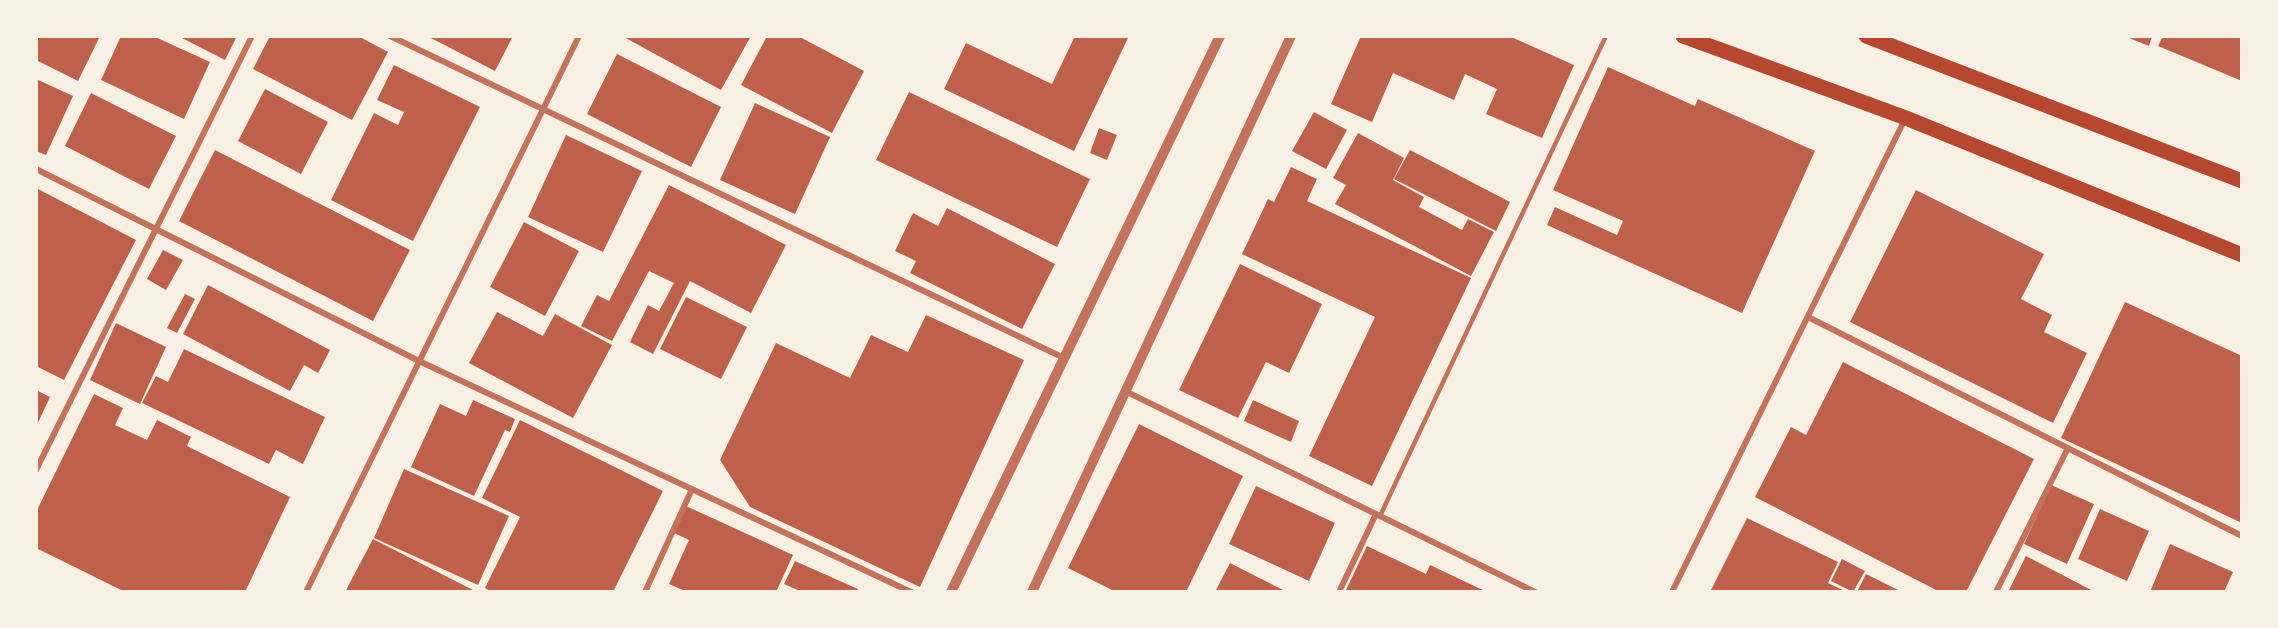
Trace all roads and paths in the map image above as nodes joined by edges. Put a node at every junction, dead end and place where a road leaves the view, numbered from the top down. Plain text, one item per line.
1 (252, 36) edge
2 (390, 36) edge
3 (579, 36) edge
4 (1220, 36) edge
5 (1291, 36) edge
6 (1606, 36) edge
7 (1683, 36) edge
8 (1866, 36) edge
9 (543, 109) junction
10 (1906, 118) junction
11 (36, 170) edge
12 (2242, 181) edge
13 (154, 229) junction
14 (2242, 255) edge
15 (1808, 317) junction
16 (1064, 358) junction
17 (419, 361) junction
18 (1125, 391) junction
19 (2068, 448) junction
20 (36, 470) edge
21 (692, 489) junction
22 (1378, 515) junction
23 (2242, 536) edge
24 (306, 592) edge
25 (645, 592) edge
26 (911, 592) edge
27 (951, 592) edge
28 (1032, 592) edge
29 (1339, 592) edge
30 (1535, 592) edge
31 (1672, 592) edge
32 (1996, 592) edge

1 - 13 street
2 - 9 street
3 - 9 street
4 - 16 street
5 - 18 street
6 - 22 lane
7 - 10 main road
8 - 12 main road
9 - 16 street
9 - 17 street
10 - 14 main road
10 - 15 street
11 - 13 street
13 - 17 street
13 - 20 street
15 - 19 street
15 - 31 street
16 - 27 street
17 - 21 street
17 - 24 street
18 - 22 street
18 - 28 street
19 - 23 street
19 - 32 street
21 - 25 street
21 - 26 street
22 - 29 street
22 - 30 street

